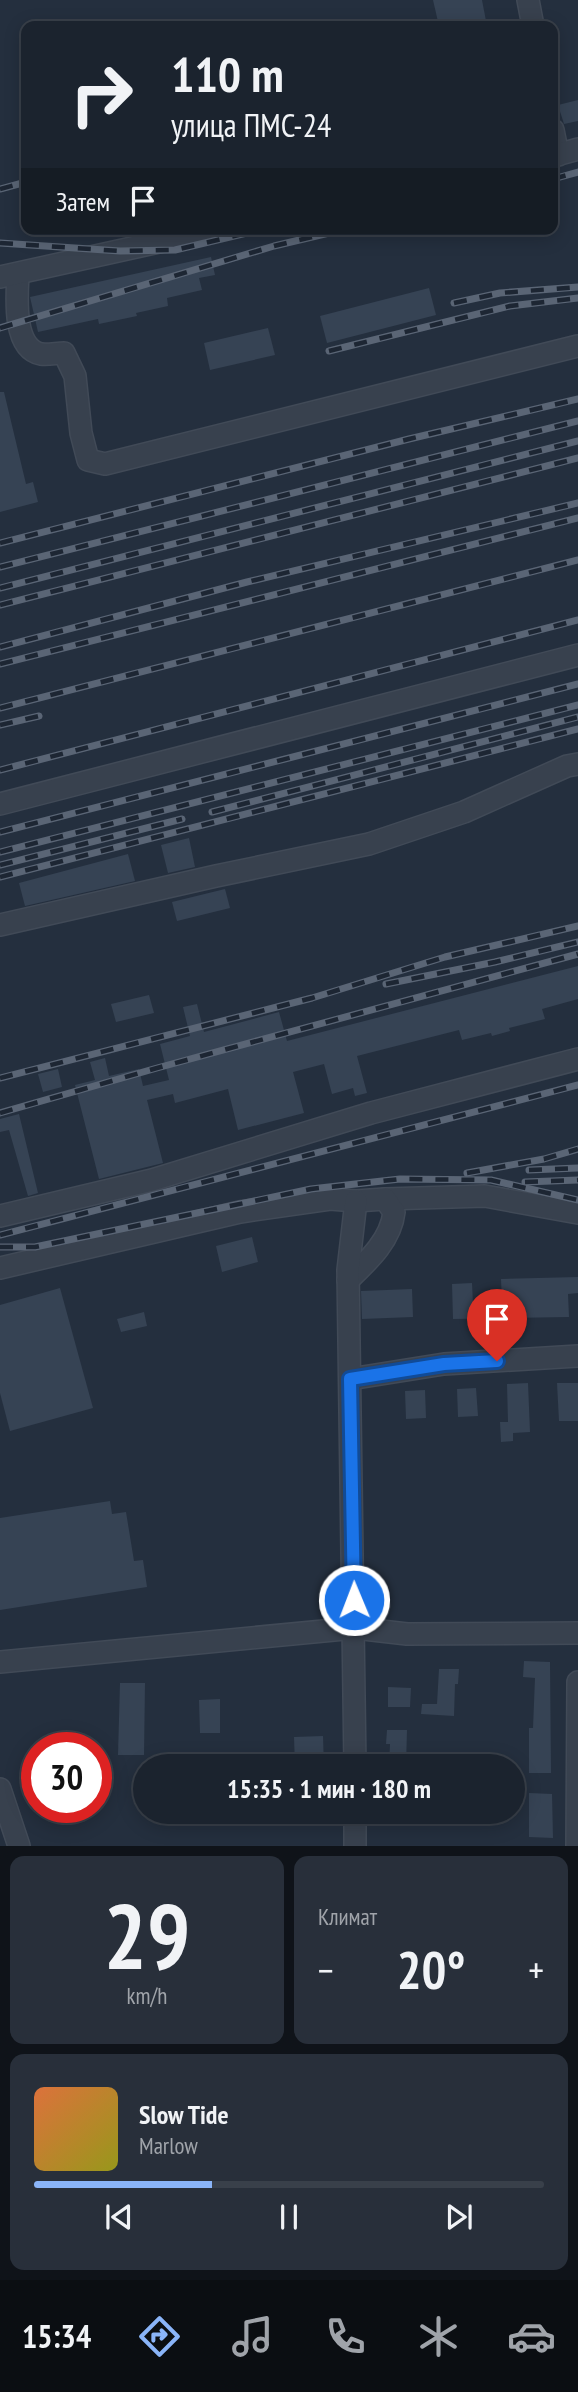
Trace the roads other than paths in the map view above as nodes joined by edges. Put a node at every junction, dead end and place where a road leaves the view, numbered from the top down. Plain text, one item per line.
1 (528, 0) edge
2 (532, 21) edge
3 (191, 235) edge
4 (9, 276) edge
5 (578, 346) edge
6 (578, 655) edge
7 (578, 764) edge
8 (0, 804) edge
9 (0, 925) edge
10 (578, 1059) edge
11 (385, 1199) junction
12 (356, 1201) junction
13 (578, 1213) edge
14 (0, 1216) edge
15 (0, 1268) edge
16 (348, 1280) junction
17 (578, 1356) edge
18 (350, 1379) junction
19 (355, 1628) junction
20 (578, 1633) edge
21 (0, 1662) edge
22 (578, 1682) edge
23 (355, 1754) edge
24 (0, 1789) edge
25 (355, 1824) edge
26 (19, 1846) edge
27 (355, 1846) edge
28 (577, 1846) edge

1 - 2 street
3 - 4 street
4 - 5 street
6 - 8 street
7 - 9 street
10 - 14 street
11 - 12 street
11 - 13 street
11 - 16 street
12 - 15 street
12 - 16 street
16 - 18 street
17 - 18 street
18 - 19 street
19 - 20 street
19 - 21 street
19 - 23 street
22 - 28 street
24 - 26 street
25 - 27 street

